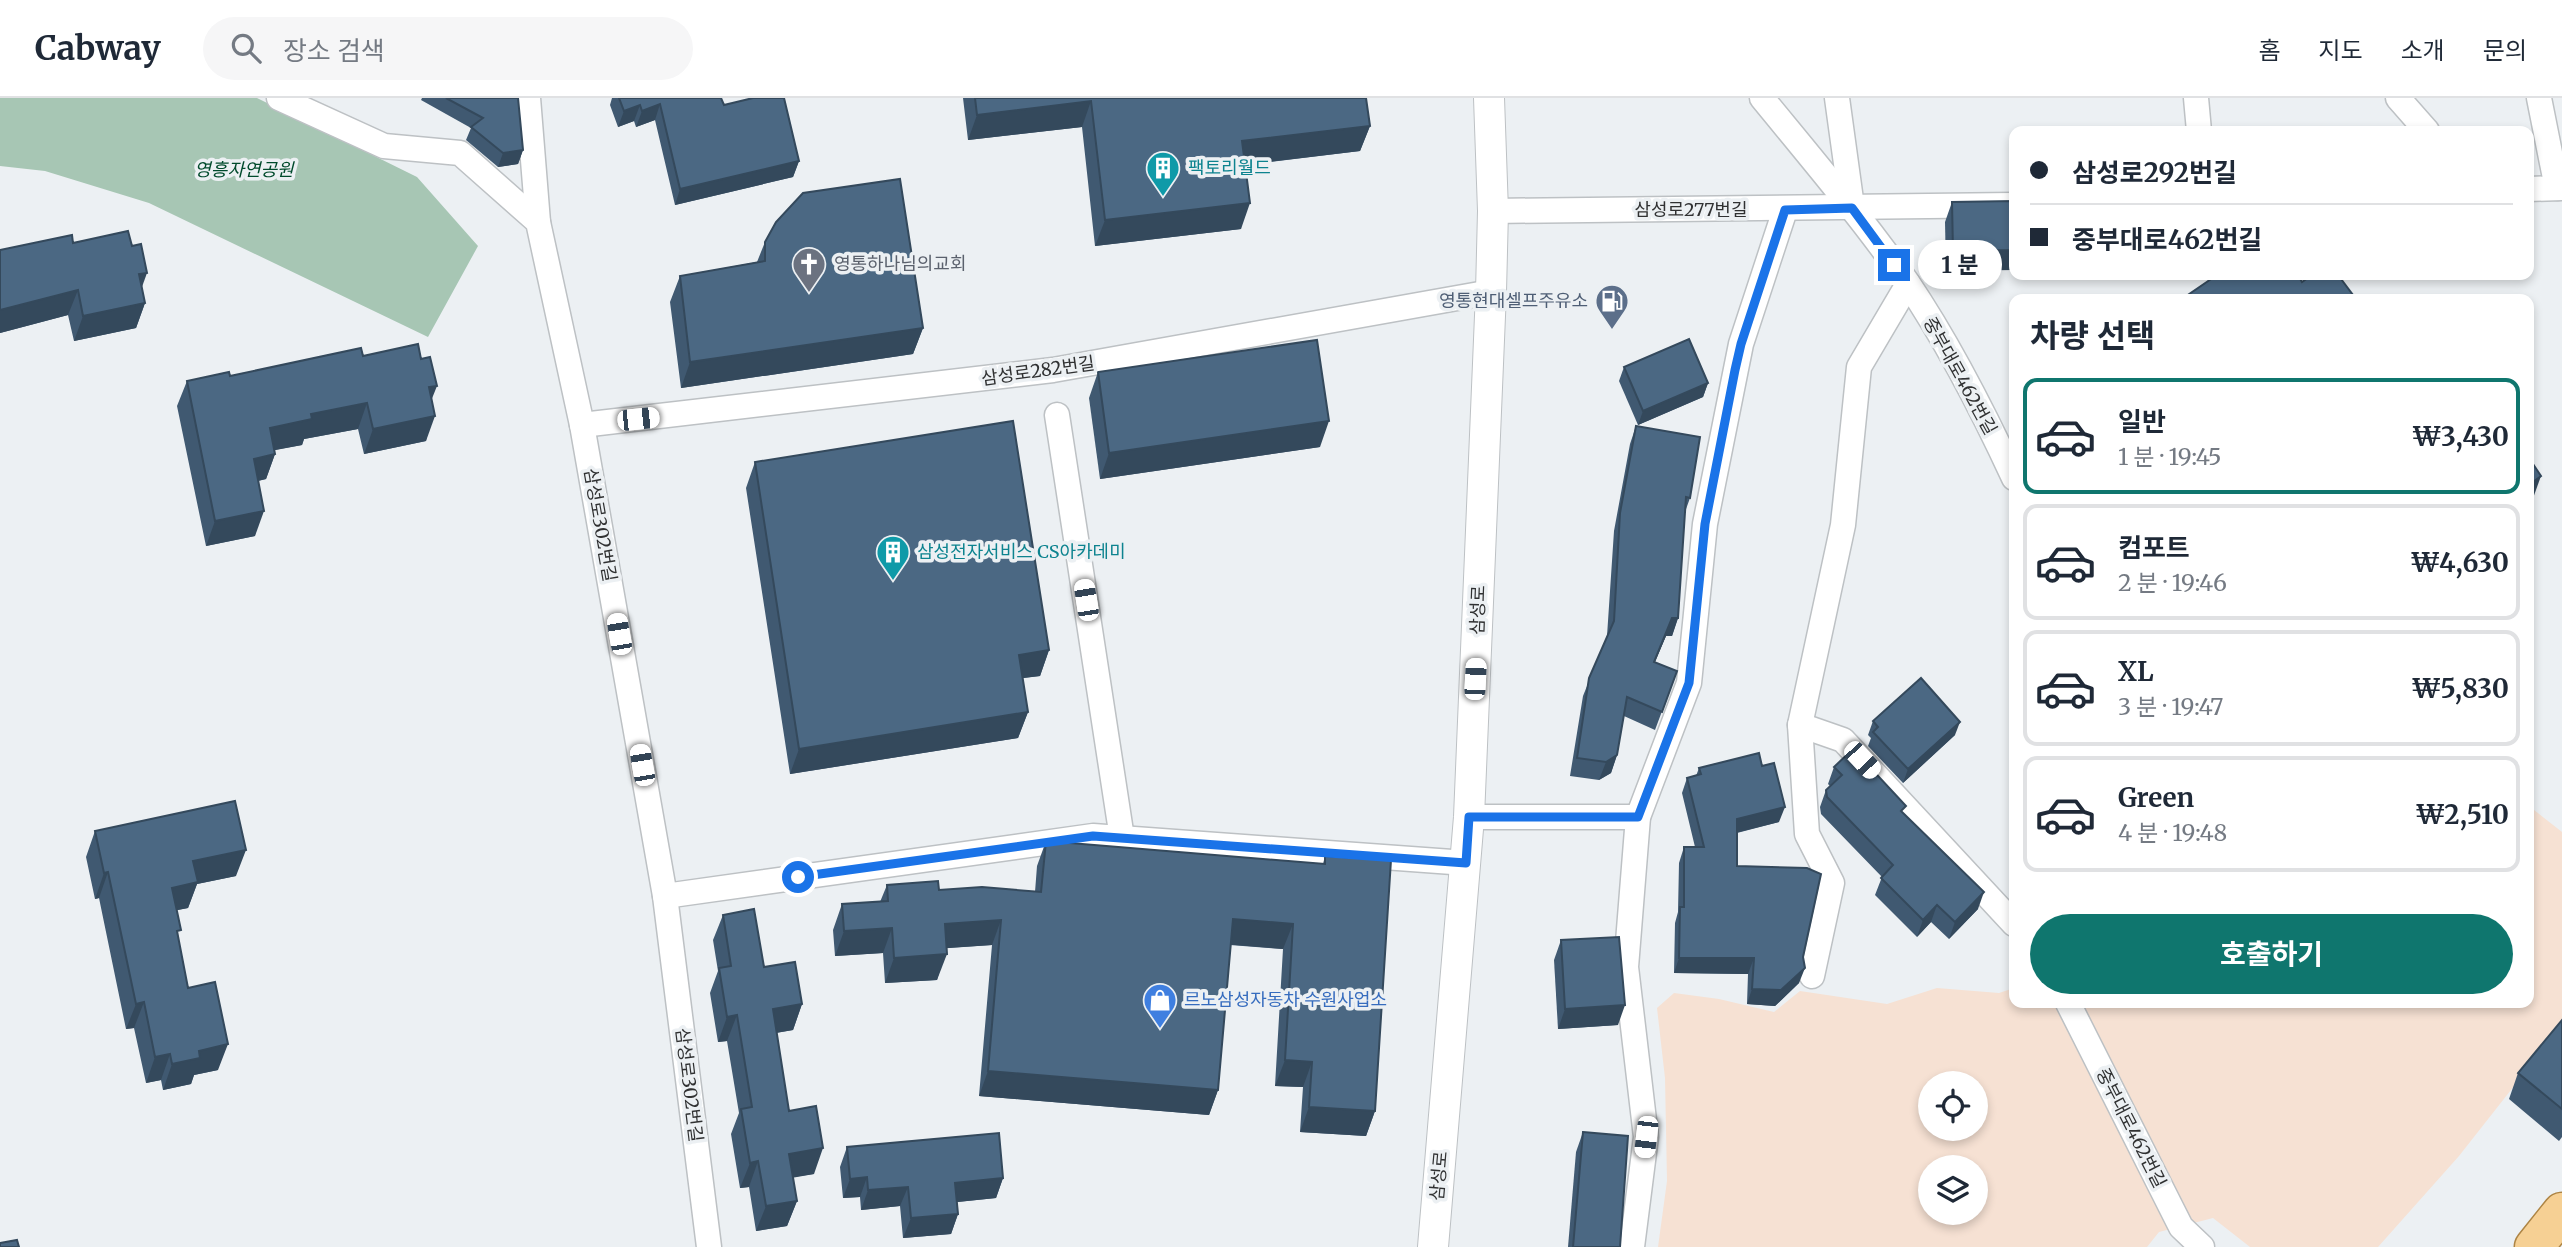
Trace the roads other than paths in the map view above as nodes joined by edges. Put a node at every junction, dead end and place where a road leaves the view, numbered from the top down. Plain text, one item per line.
1 (279, 98) edge
2 (528, 98) edge
3 (1489, 98) edge
4 (1762, 98) edge
5 (1837, 98) edge
6 (2196, 98) edge
7 (2398, 98) edge
8 (2539, 98) edge
9 (2199, 126) edge
10 (2423, 126) edge
11 (2560, 188) edge
12 (2534, 189) edge
13 (2009, 205) edge
14 (1852, 208) junction
15 (1785, 210) junction
16 (1493, 211) junction
17 (538, 222) junction
18 (1908, 284) junction
19 (1491, 292) junction
20 (1057, 415) dead end
21 (582, 425) junction
22 (2009, 468) edge
23 (1800, 724) junction
24 (1469, 817) junction
25 (1638, 817) junction
26 (1122, 838) junction
27 (1466, 863) junction
28 (665, 896) junction
29 (2009, 919) edge
30 (1812, 976) dead end
31 (2071, 1008) edge
32 (2562, 1212) edge
33 (709, 1247) edge
34 (1433, 1247) edge
35 (1632, 1247) edge
36 (2202, 1247) edge
37 (2534, 1247) edge

1 - 17 street
2 - 17 street, 삼성로302번길
3 - 16 street, 삼성로
4 - 14 street, 중부대로462번길
5 - 14 street
6 - 9 street
7 - 10 street
8 - 11 street
11 - 12 street
13 - 14 street, 삼성로277번길
14 - 15 street, 삼성로277번길
14 - 18 street, 중부대로462번길
15 - 16 street, 삼성로277번길
15 - 25 street
16 - 19 street, 삼성로
17 - 21 street, 삼성로302번길
18 - 22 street, 중부대로462번길
18 - 23 street
19 - 21 street, 삼성로282번길
19 - 24 street, 삼성로
20 - 26 street
21 - 28 street, 삼성로302번길
23 - 29 street
23 - 30 street
24 - 25 street
24 - 27 street, 삼성로
25 - 35 street
26 - 27 street
26 - 28 street
27 - 34 street, 삼성로
28 - 33 street, 삼성로302번길
31 - 36 street, 중부대로462번길
32 - 37 main road

